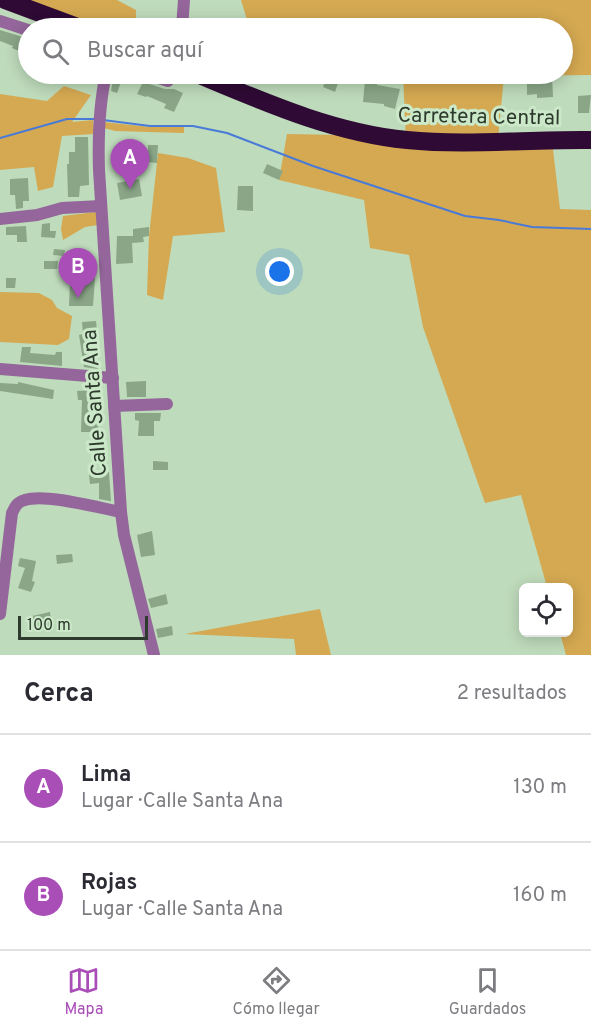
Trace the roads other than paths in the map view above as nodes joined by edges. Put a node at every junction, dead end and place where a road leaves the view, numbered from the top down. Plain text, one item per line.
1 (184, 0) edge
2 (6, 3) edge
3 (50, 18) edge
4 (183, 18) edge
5 (0, 21) edge
6 (18, 27) edge
7 (105, 84) edge
8 (223, 84) edge
9 (591, 140) edge
10 (101, 206) junction
11 (0, 219) edge
12 (0, 369) edge
13 (113, 378) junction
14 (167, 404) dead end
15 (114, 406) junction
16 (121, 512) junction
17 (0, 614) edge
18 (154, 655) edge

1 - 4 street
2 - 3 highway
5 - 6 street
7 - 10 street, Calle Santa Ana
8 - 9 highway, Carretera Central
10 - 11 street
10 - 13 street, Calle Santa Ana
12 - 13 street
13 - 15 street, Calle Santa Ana
14 - 15 street
15 - 16 street, Calle Santa Ana
16 - 17 street
16 - 18 street, Calle Santa Ana

